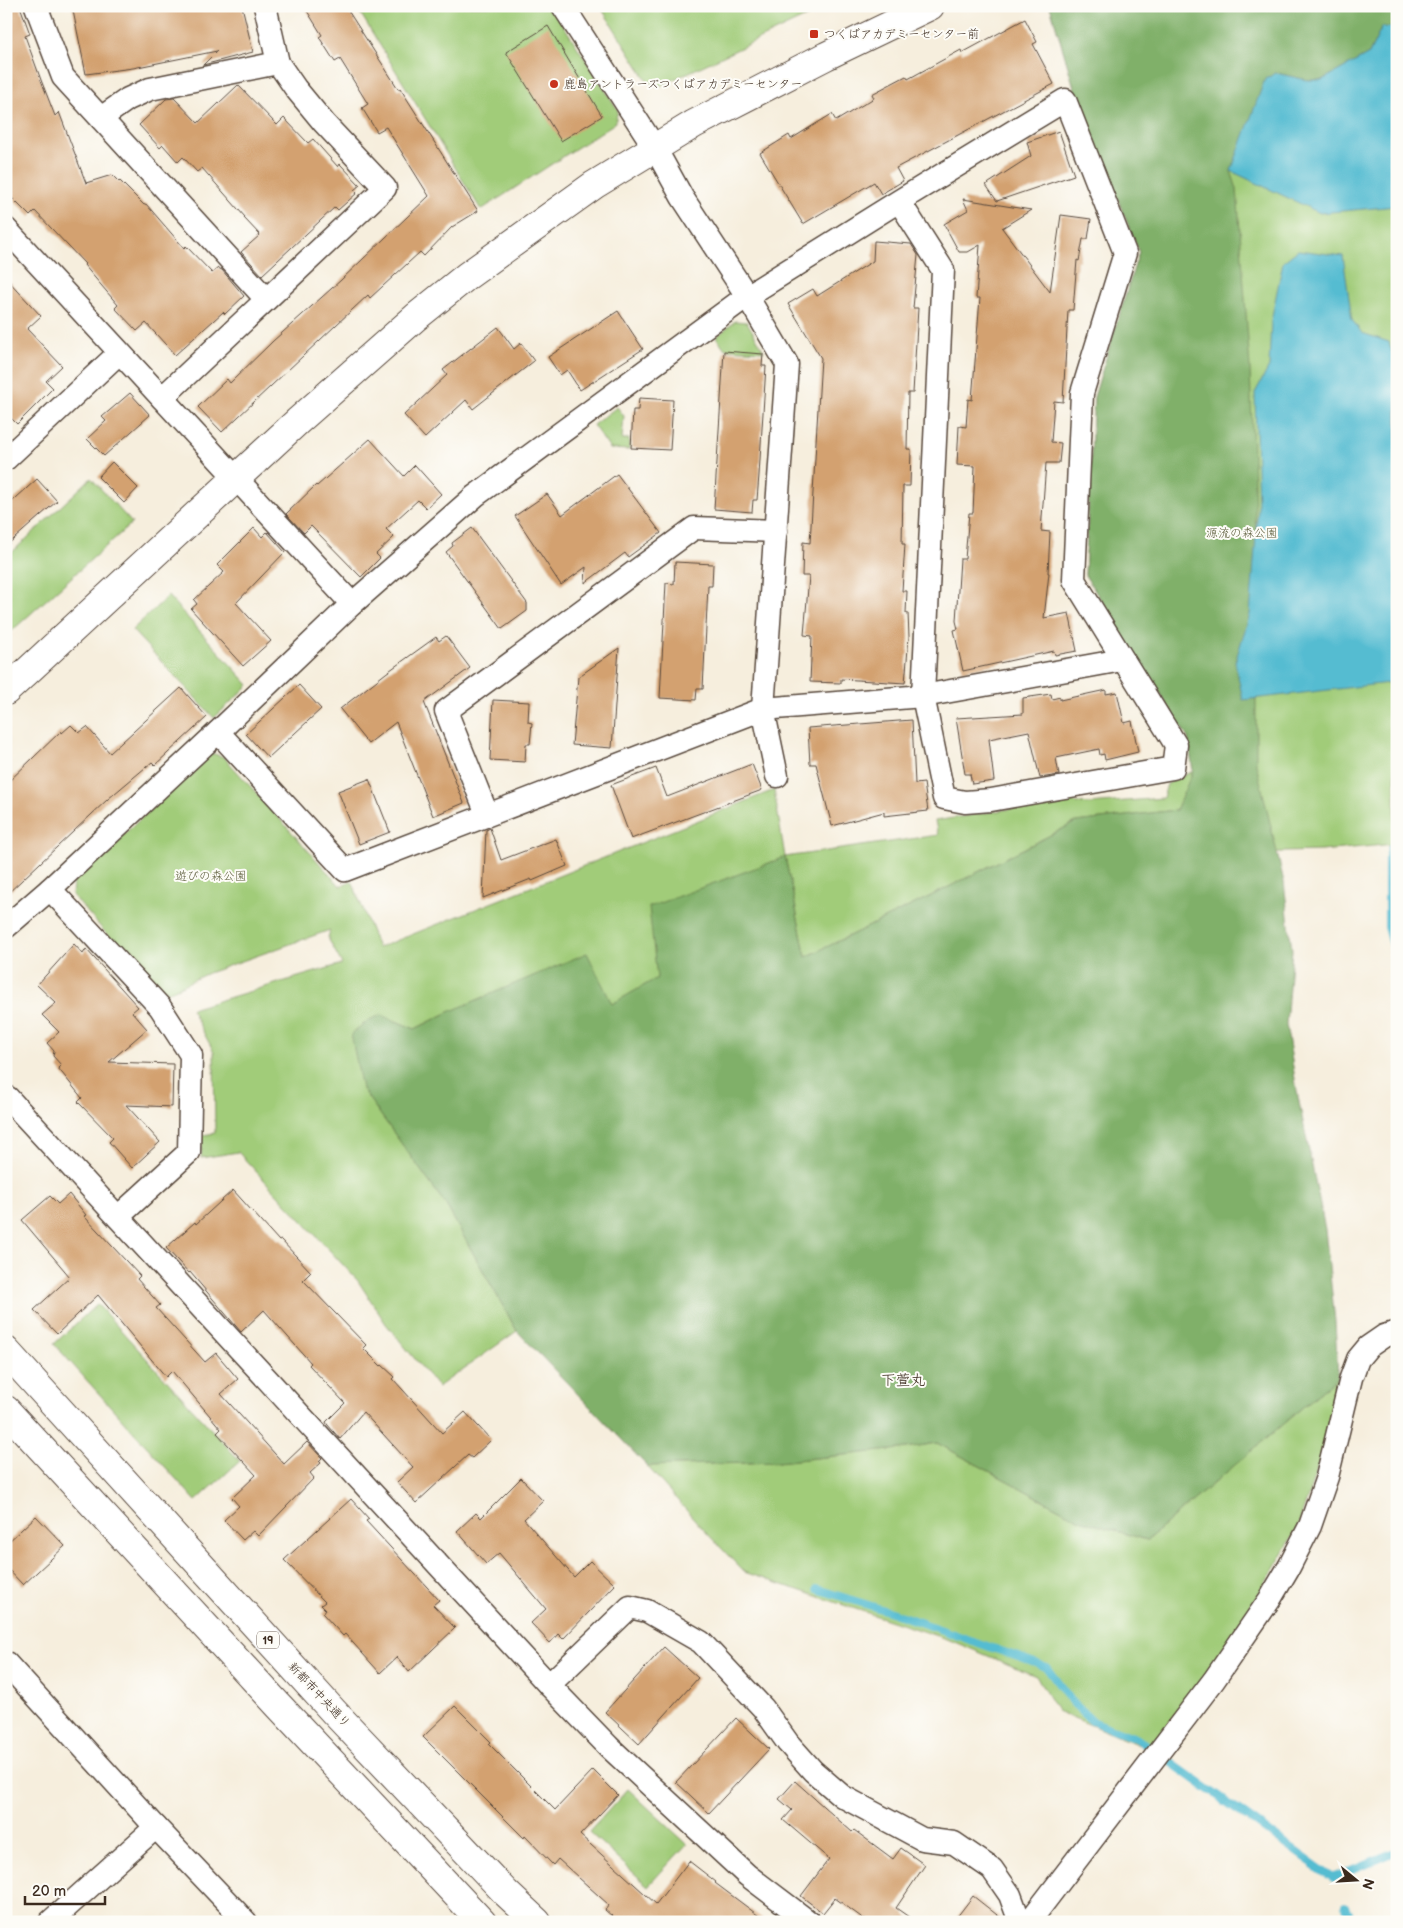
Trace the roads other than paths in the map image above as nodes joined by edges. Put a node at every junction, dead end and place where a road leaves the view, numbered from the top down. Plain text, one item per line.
1 (36, 6) edge
2 (265, 6) edge
3 (563, 6) edge
4 (930, 6) edge
5 (278, 63) junction
6 (101, 118) junction
7 (655, 148) junction
8 (899, 201) junction
9 (6, 229) edge
10 (747, 296) junction
11 (266, 299) junction
12 (119, 353) junction
13 (162, 398) junction
14 (6, 458) edge
15 (236, 479) junction
16 (776, 530) junction
17 (352, 604) junction
18 (1122, 660) junction
19 (6, 691) edge
20 (924, 696) junction
21 (764, 709) junction
22 (218, 732) junction
23 (778, 776) dead end
24 (487, 814) junction
25 (50, 889) junction
26 (6, 926) edge
27 (7, 1094) edge
28 (118, 1217) junction
29 (1397, 1332) edge
30 (6, 1351) edge
31 (6, 1410) edge
32 (6, 1663) edge
33 (549, 1685) junction
34 (156, 1827) junction
35 (50, 1922) edge
36 (246, 1922) edge
37 (482, 1922) edge
38 (537, 1922) edge
39 (809, 1922) edge
40 (1020, 1922) edge
41 (1029, 1922) edge

1 - 6 street
2 - 5 street
3 - 7 street
4 - 7 main road
5 - 6 street
5 - 11 street
6 - 11 street
7 - 10 street
7 - 15 main road
8 - 10 street
8 - 18 street
8 - 20 street
9 - 12 street
10 - 16 street
10 - 17 street
11 - 13 street
12 - 13 street
12 - 14 street
13 - 15 street
15 - 17 street
15 - 19 main road
16 - 21 street
16 - 24 street
17 - 22 street
18 - 20 street
18 - 20 street
20 - 21 street
21 - 23 street
21 - 24 street
22 - 24 street
22 - 25 street
25 - 26 street
25 - 28 street
27 - 28 street
28 - 33 street
29 - 41 street
30 - 38 main road, 新都市中央通り / 19
31 - 37 main road
32 - 34 street
33 - 39 street
33 - 40 street
34 - 35 street
34 - 36 street

